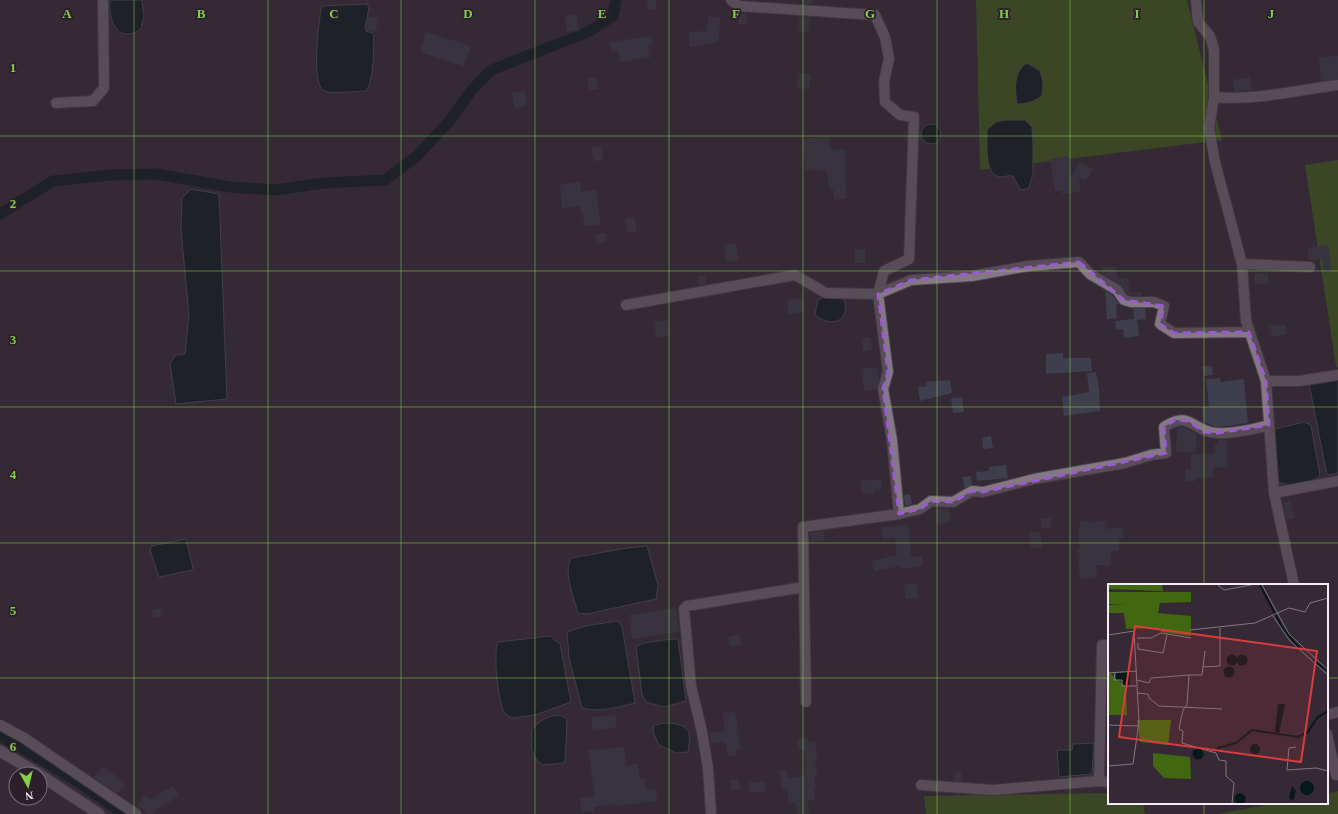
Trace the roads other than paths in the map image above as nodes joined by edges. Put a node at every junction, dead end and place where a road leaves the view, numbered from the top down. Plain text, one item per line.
1 (103, 0) edge
2 (731, 0) edge
3 (1196, 0) edge
4 (1338, 85) edge
5 (1214, 97) junction
6 (56, 103) dead end
7 (1242, 264) junction
8 (1310, 267) dead end
9 (878, 294) junction
10 (626, 305) dead end
11 (1249, 332) junction
12 (1338, 375) edge
13 (1266, 381) junction
14 (1269, 425) junction
15 (1338, 481) edge
16 (1274, 493) junction
17 (899, 514) junction
18 (1294, 584) edge
19 (804, 587) junction
20 (1108, 645) edge
21 (806, 702) dead end
22 (1338, 712) edge
23 (1328, 715) edge
24 (0, 725) edge
25 (1328, 739) edge
26 (0, 750) edge
27 (26, 766) edge
28 (1338, 775) edge
29 (48, 780) edge
30 (1098, 780) junction
31 (1108, 782) edge
32 (921, 785) dead end
33 (99, 814) edge
34 (136, 814) edge
35 (711, 814) edge

1 - 6 street
2 - 9 street
3 - 5 street
4 - 5 street
5 - 7 street
7 - 8 street
7 - 11 street
9 - 10 street
9 - 11 street
9 - 17 street
11 - 13 street
12 - 13 street
13 - 14 street
14 - 16 street
14 - 17 street
15 - 16 street
16 - 18 street
17 - 19 street
19 - 21 street
19 - 35 street
20 - 30 street
22 - 23 street
24 - 34 street
25 - 28 street
26 - 27 street
29 - 33 street
30 - 31 street
30 - 32 street

